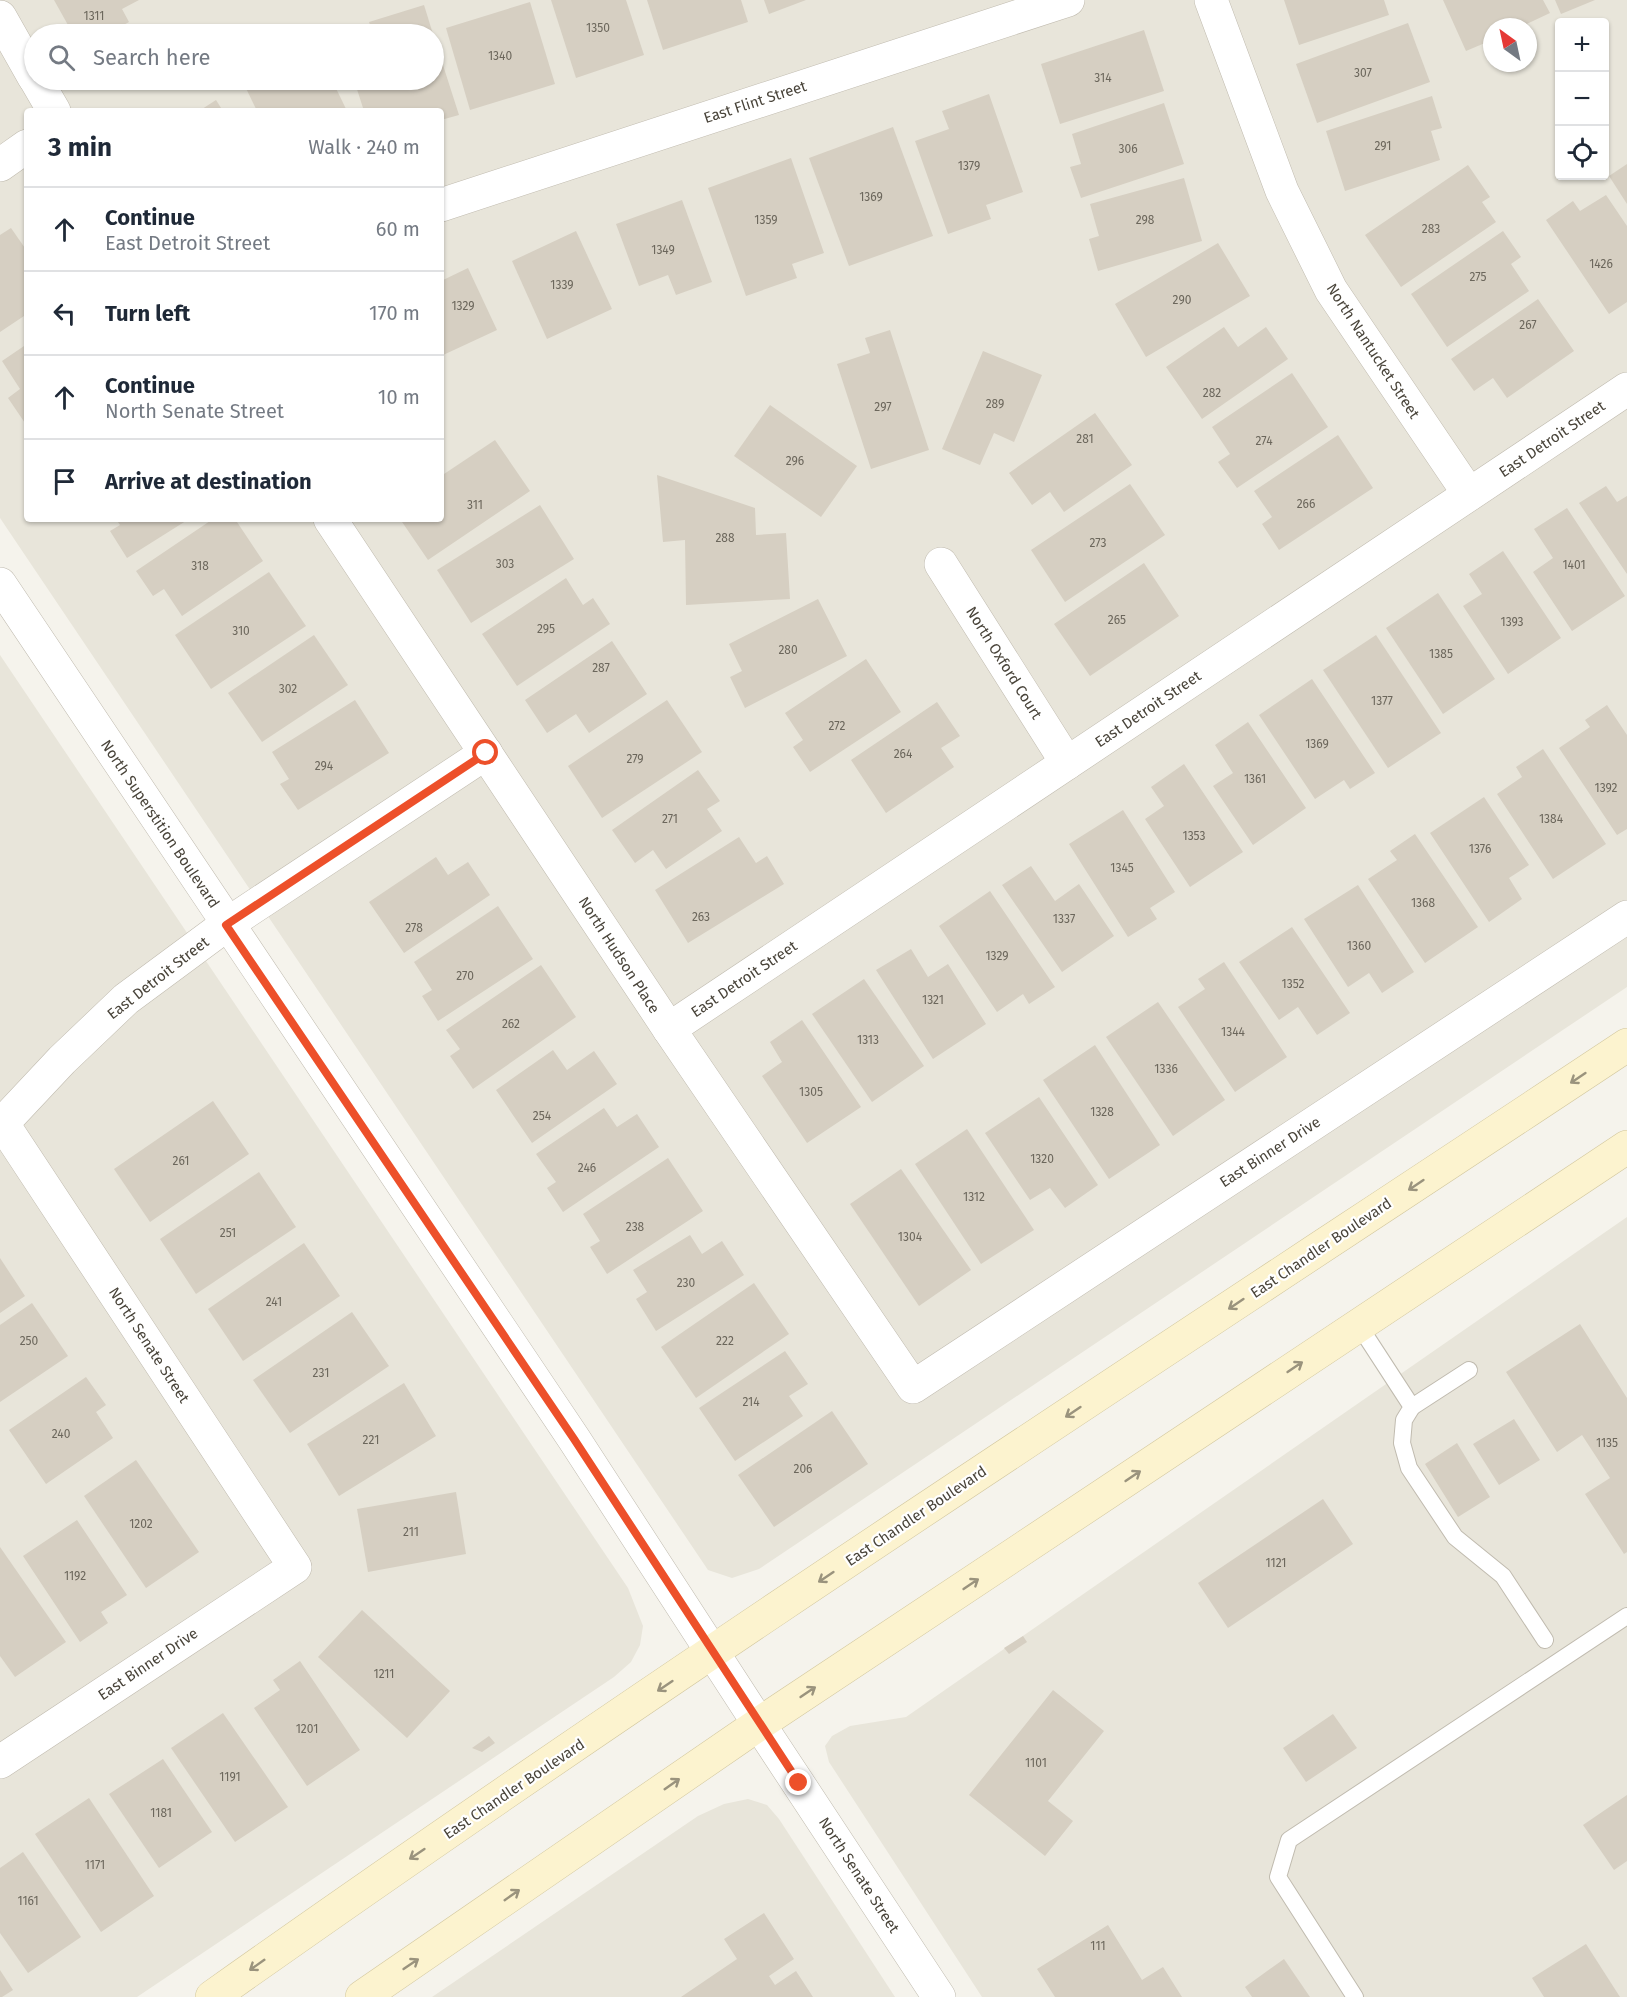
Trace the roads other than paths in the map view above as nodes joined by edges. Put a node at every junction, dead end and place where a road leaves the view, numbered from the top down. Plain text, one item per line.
1 (1068, 0) edge
2 (1210, 0) edge
3 (0, 17) edge
4 (24, 59) edge
5 (42, 90) edge
6 (52, 108) edge
7 (24, 148) edge
8 (0, 165) edge
9 (444, 204) edge
10 (1627, 389) edge
11 (1469, 494) junction
12 (332, 522) edge
13 (941, 564) dead end
14 (0, 584) edge
15 (486, 753) junction
16 (1067, 763) junction
17 (1627, 917) edge
18 (226, 925) junction
19 (669, 1029) junction
20 (1627, 1045) edge
21 (1, 1125) edge
22 (1627, 1146) edge
23 (1358, 1324) junction
24 (1469, 1370) dead end
25 (914, 1387) joint
26 (1412, 1407) junction
27 (295, 1567) joint
28 (1627, 1616) edge
29 (1545, 1640) dead end
30 (714, 1653) junction
31 (759, 1724) junction
32 (0, 1762) edge
33 (212, 1997) edge
34 (362, 1997) edge
35 (939, 1997) edge
36 (1355, 1997) edge

1 - 9 street, East Flint Street
2 - 11 street, North Nantucket Street
3 - 4 street
5 - 6 street
7 - 8 street
10 - 11 street, East Detroit Street
11 - 16 street, East Detroit Street
12 - 15 street, North Hudson Place
13 - 16 street, North Oxford Court
14 - 18 street, North Superstition Boulevard
15 - 18 street, East Detroit Street
15 - 19 street, North Hudson Place
16 - 19 street, East Detroit Street
17 - 25 street, East Binner Drive
18 - 21 street, East Detroit Street
18 - 30 street, North Superstition Boulevard
19 - 25 street, North Hudson Place
20 -> 30 main road, East Chandler Boulevard
21 - 27 street, North Senate Street
22 - 23 main road
23 - 26 lane
31 -> 23 main road
24 - 26 lane
26 - 29 lane
27 - 32 street, East Binner Drive
28 - 36 lane
30 - 31 street, North Superstition Boulevard
30 -> 33 main road, East Chandler Boulevard
34 -> 31 main road
31 - 35 street, North Senate Street

